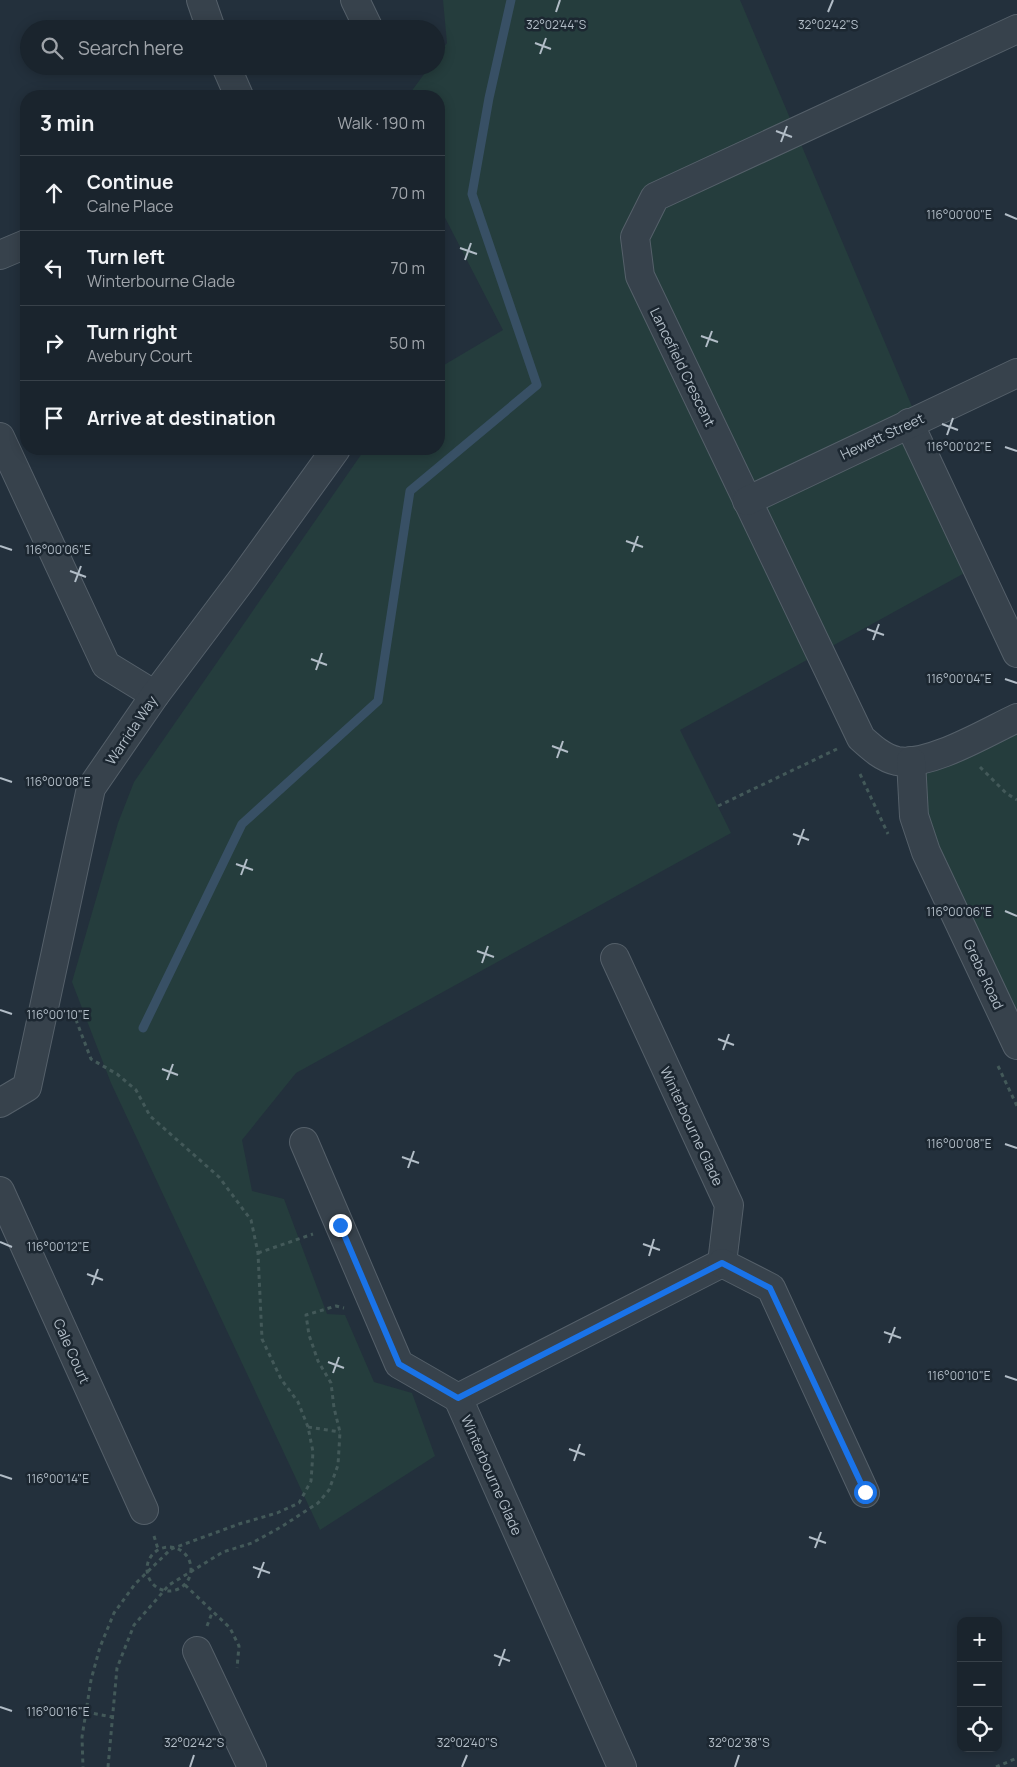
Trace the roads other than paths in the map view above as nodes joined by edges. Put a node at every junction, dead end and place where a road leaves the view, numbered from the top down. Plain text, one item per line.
1 (201, 0) edge
2 (355, 0) edge
3 (208, 20) edge
4 (365, 20) edge
5 (1017, 29) edge
6 (230, 75) edge
7 (237, 90) edge
8 (20, 247) edge
9 (0, 255) edge
10 (1017, 373) edge
11 (909, 423) junction
12 (0, 437) edge
13 (332, 455) edge
14 (747, 501) junction
15 (1017, 653) edge
16 (154, 695) junction
17 (1017, 718) edge
18 (911, 761) junction
19 (615, 958) dead end
20 (1017, 1045) edge
21 (0, 1103) edge
22 (304, 1142) dead end
23 (0, 1191) edge
24 (722, 1263) junction
25 (458, 1398) junction
26 (865, 1492) dead end
27 (144, 1510) dead end
28 (198, 1651) dead end
29 (252, 1767) edge
30 (622, 1767) edge

1 - 3 street
2 - 4 street
5 - 14 street, Lancefield Crescent
6 - 7 street
8 - 9 street
10 - 11 street, Hewett Street
11 - 14 street, Hewett Street
11 - 15 street
12 - 16 street
13 - 16 street, Warrida Way
14 - 18 street, Lancefield Crescent
16 - 21 street, Warrida Way
17 - 18 street, Lancefield Crescent
18 - 20 street, Grebe Road
19 - 24 street, Winterbourne Glade
22 - 25 street
23 - 27 street, Cale Court
24 - 25 street, Winterbourne Glade
24 - 26 street
25 - 30 street, Winterbourne Glade
28 - 29 street

